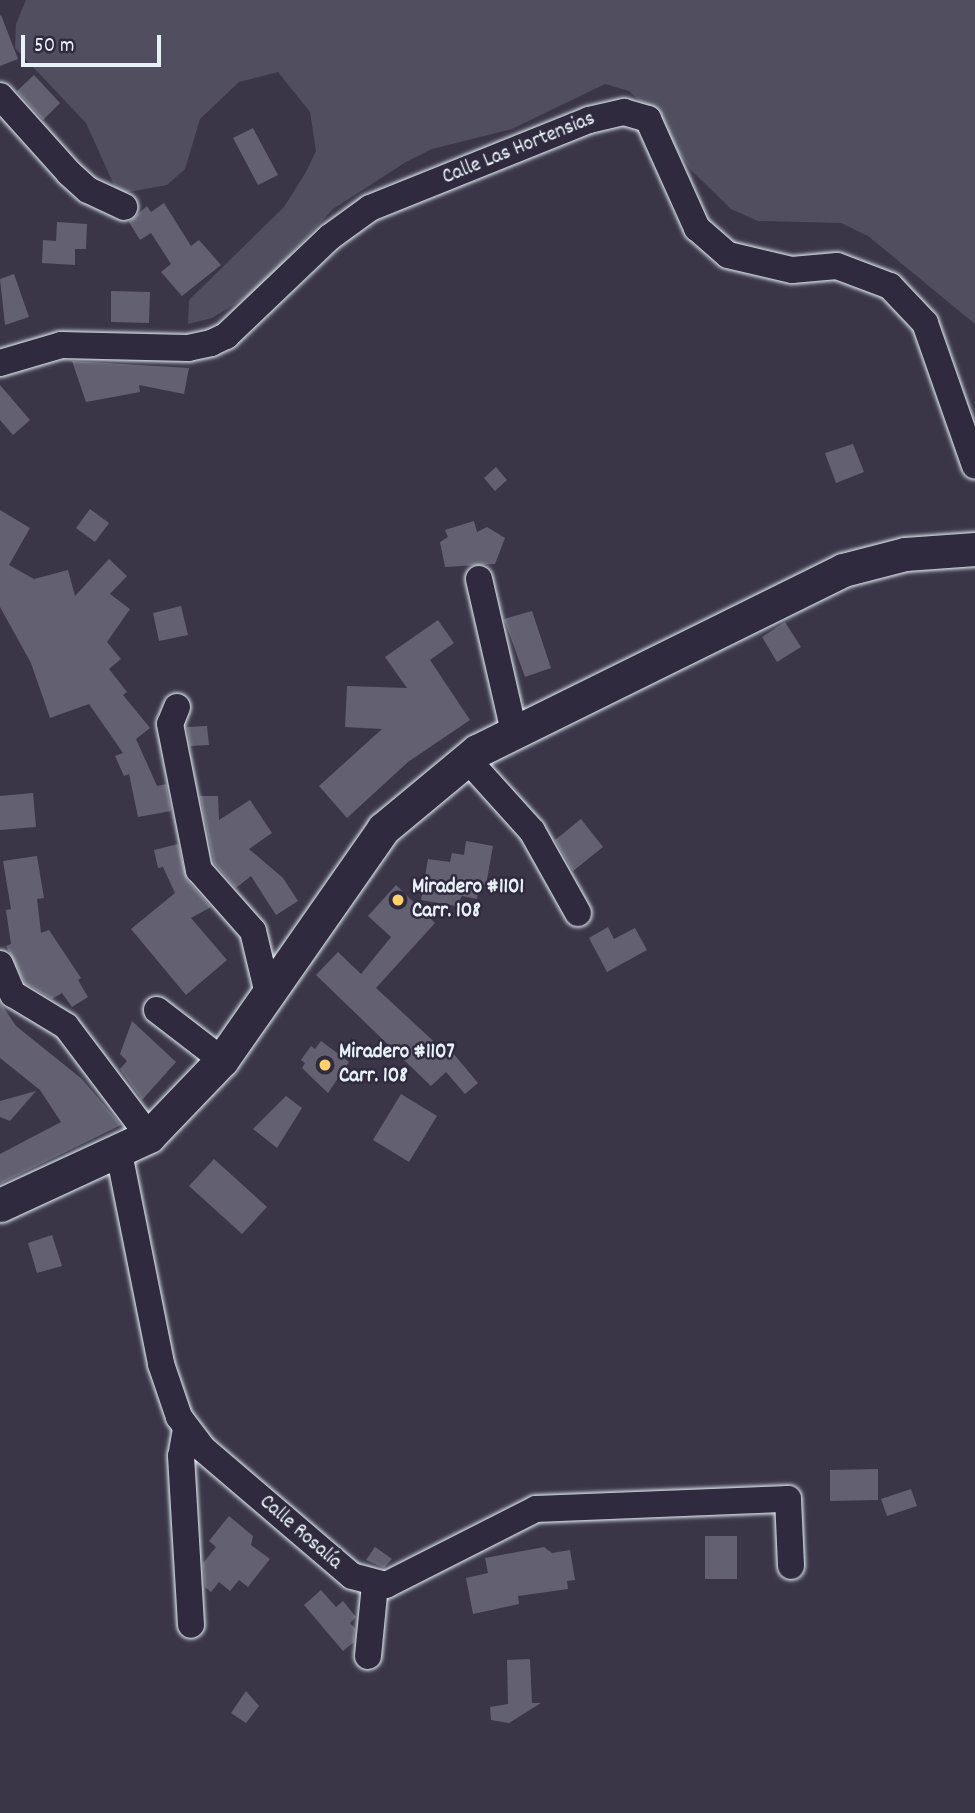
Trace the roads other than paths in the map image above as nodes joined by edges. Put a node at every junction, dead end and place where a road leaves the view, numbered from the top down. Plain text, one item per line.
1 (0, 96) edge
2 (124, 206) dead end
3 (0, 363) edge
4 (975, 466) edge
5 (975, 550) edge
6 (479, 579) dead end
7 (177, 707) dead end
8 (514, 732) junction
9 (467, 759) junction
10 (578, 913) dead end
11 (0, 964) edge
12 (268, 994) junction
13 (158, 1010) dead end
14 (222, 1060) junction
15 (149, 1136) junction
16 (119, 1153) junction
17 (0, 1205) edge
18 (186, 1429) junction
19 (792, 1554) dead end
20 (375, 1584) junction
21 (191, 1625) dead end
22 (368, 1656) dead end

1 - 2 street
3 - 4 street, Calle Las Hortensias
5 - 8 main road
6 - 8 street
7 - 12 street
8 - 9 main road
9 - 10 street
9 - 12 main road
11 - 15 street
12 - 14 main road
13 - 14 street
14 - 15 main road
15 - 16 main road
16 - 17 main road
16 - 18 street, Calle Rosalía
18 - 20 street, Calle Rosalía
18 - 21 street
19 - 20 street
20 - 22 street

